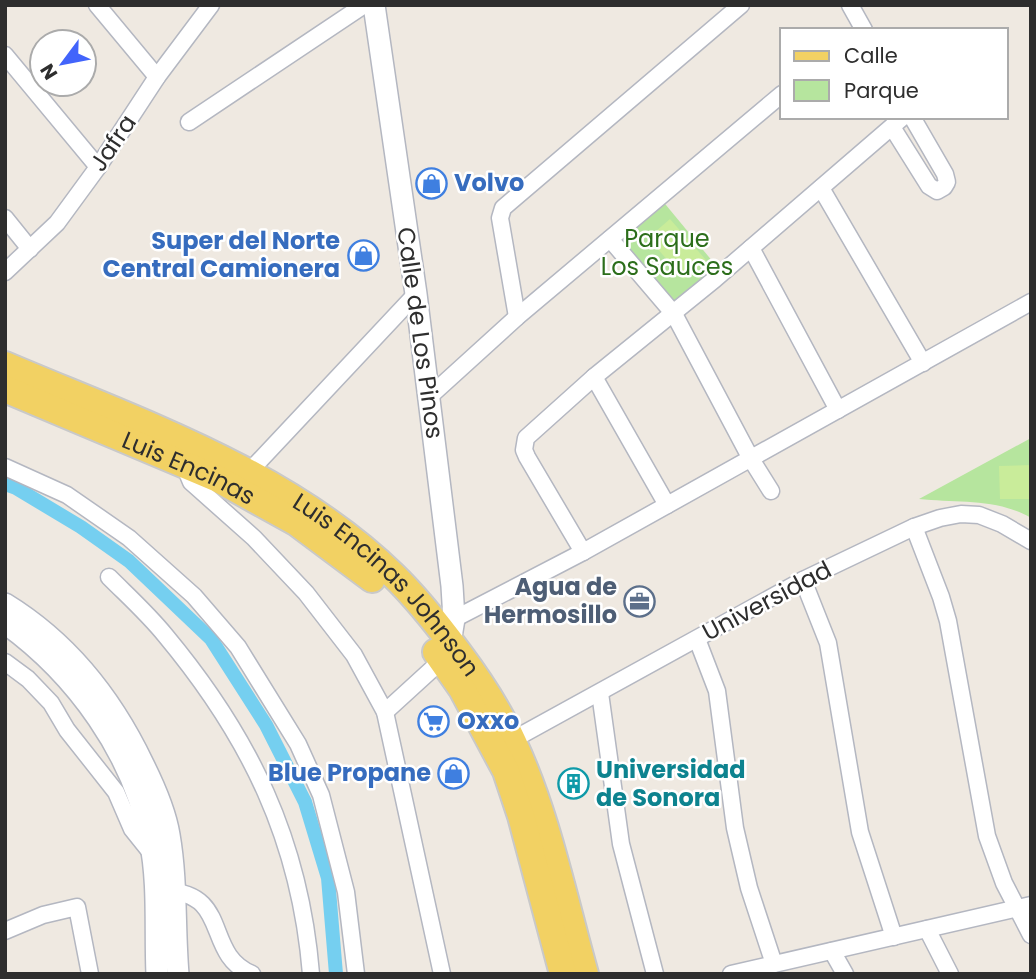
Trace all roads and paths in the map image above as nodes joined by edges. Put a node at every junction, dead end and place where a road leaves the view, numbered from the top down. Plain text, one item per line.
1 (97, 5) edge
2 (211, 5) edge
3 (364, 5) edge
4 (374, 5) edge
5 (741, 5) edge
6 (850, 5) edge
7 (861, 28) edge
8 (5, 55) edge
9 (157, 77) junction
10 (780, 96) edge
11 (913, 119) edge
12 (189, 122) dead end
13 (897, 122) edge
14 (98, 167) junction
15 (821, 187) junction
16 (5, 218) edge
17 (610, 239) junction
18 (751, 248) junction
19 (30, 249) junction
20 (5, 272) edge
21 (416, 294) junction
22 (1031, 302) edge
23 (674, 314) junction
24 (517, 317) junction
25 (923, 363) junction
26 (5, 365) edge
27 (594, 377) junction
28 (5, 389) edge
29 (430, 396) junction
30 (838, 411) junction
31 (751, 459) junction
32 (184, 465) junction
33 (5, 467) edge
34 (248, 474) junction
35 (771, 491) dead end
36 (667, 505) junction
37 (914, 527) junction
38 (1031, 541) edge
39 (583, 552) junction
40 (109, 576) dead end
41 (803, 580) junction
42 (5, 604) edge
43 (5, 623) edge
44 (697, 639) junction
45 (449, 640) junction
46 (5, 662) edge
47 (600, 692) junction
48 (385, 712) junction
49 (504, 745) junction
50 (152, 854) junction
51 (155, 891) junction
52 (176, 892) junction
53 (1024, 907) edge
54 (926, 929) junction
55 (5, 931) edge
56 (1031, 935) edge
57 (894, 937) junction
58 (832, 951) junction
59 (774, 964) junction
60 (738, 973) edge
61 (90, 974) edge
62 (156, 974) edge
63 (178, 974) edge
64 (252, 974) edge
65 (311, 974) edge
66 (356, 974) edge
67 (442, 974) edge
68 (563, 974) edge
69 (585, 974) edge
70 (655, 974) edge
71 (845, 974) edge
72 (950, 974) edge

1 - 9 street
2 - 9 street, Jafra
3 - 12 street
4 - 21 street, Calle de Los Pinos
5 - 24 street
6 - 7 street
8 - 14 street
9 - 14 street, Jafra
10 - 17 street
11 - 13 street
13 - 15 street
14 - 19 street, Jafra
15 - 18 street
15 - 25 street
16 - 19 street
17 - 23 street
17 - 24 street
18 - 23 street
18 - 30 street
19 - 20 street, Jafra
21 - 29 street, Calle de Los Pinos
21 - 34 street
22 - 25 street
23 - 27 street
23 - 31 street
24 - 29 street
25 - 30 street
26 - 34 main road, Luis Encinas Johnson
27 - 36 street
27 - 39 street
28 - 32 main road, Luis Encinas
29 - 45 street, Calle de Los Pinos
30 - 31 street
31 - 35 street
31 - 36 street
32 - 45 main road, Luis Encinas
32 - 48 street
33 - 66 street
34 - 45 main road, Luis Encinas Johnson
36 - 39 street
37 - 38 street, Universidad
37 - 41 street, Universidad
37 - 53 street
39 - 45 street
40 - 65 street
41 - 44 street, Universidad
41 - 57 street
42 - 52 street
43 - 50 street
44 - 47 street, Universidad
44 - 59 street
45 - 48 street
45 - 49 main road, Luis Encinas Johnson
46 - 50 street
47 - 49 street, Universidad
47 - 70 street
48 - 67 street
49 - 68 main road
49 - 69 main road, Luis Encinas Johnson
50 - 51 street
51 - 52 street
51 - 62 street
52 - 63 street
52 - 64 street
53 - 54 street
53 - 56 street
54 - 57 street
54 - 72 street
55 - 61 street
57 - 58 street
58 - 59 street
58 - 71 street
59 - 60 street

